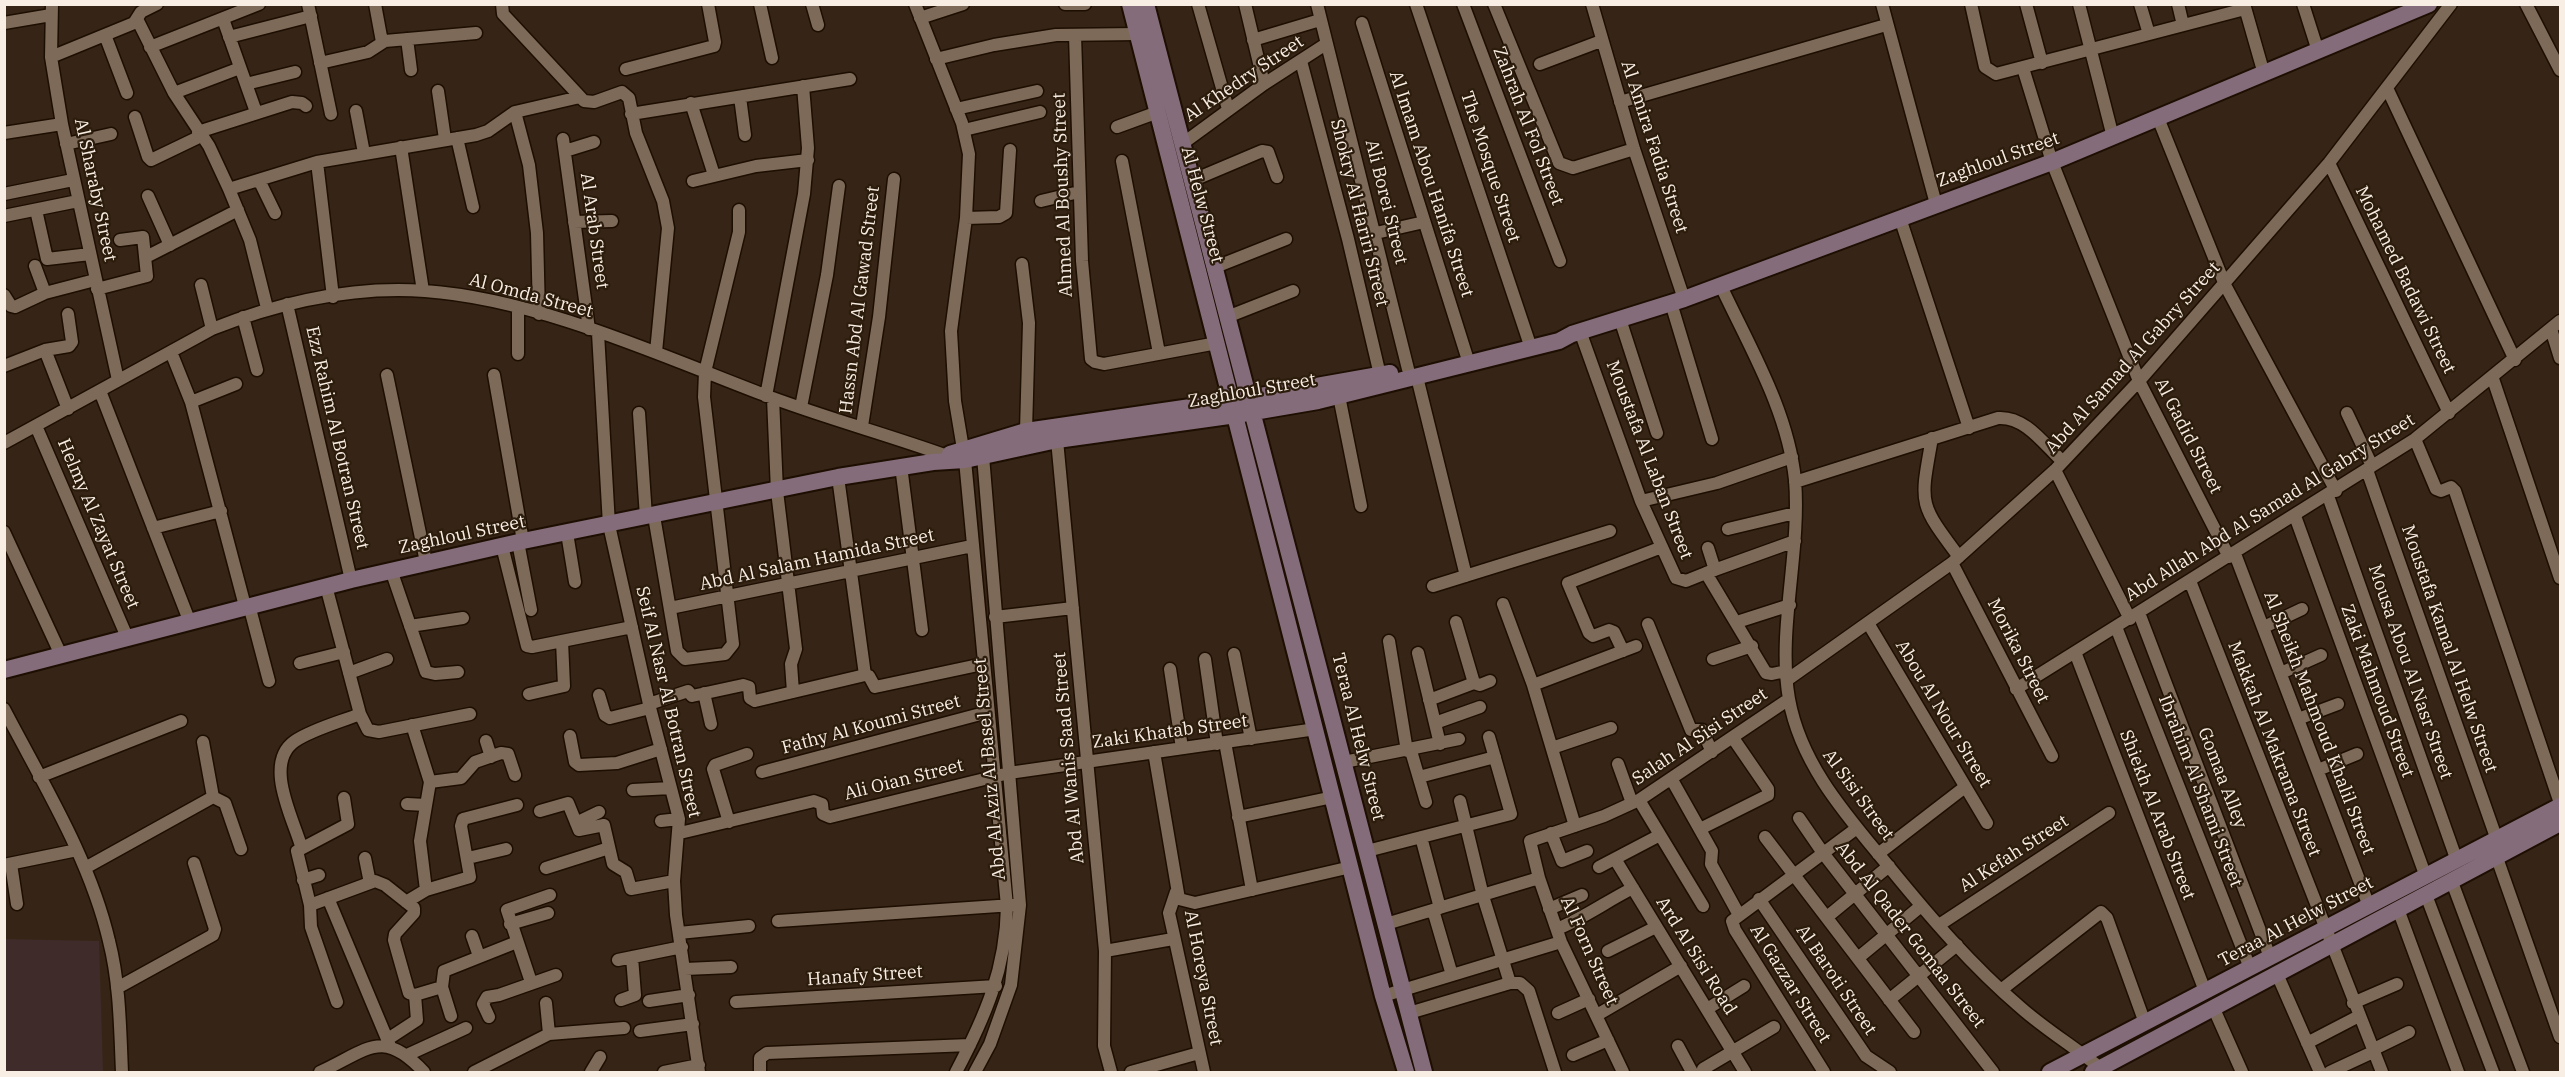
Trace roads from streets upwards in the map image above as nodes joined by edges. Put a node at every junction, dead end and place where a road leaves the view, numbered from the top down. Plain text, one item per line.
1 (157, 4) edge
2 (259, 4) edge
3 (375, 4) edge
4 (502, 4) edge
5 (708, 4) edge
6 (760, 4) edge
7 (812, 4) edge
8 (915, 4) edge
9 (963, 4) edge
10 (1065, 4) edge
11 (1085, 4) edge
12 (1130, 4) edge
13 (1146, 4) edge
14 (1198, 4) edge
15 (1245, 4) edge
16 (1317, 4) edge
17 (1416, 4) edge
18 (1463, 4) edge
19 (1494, 4) edge
20 (1592, 4) edge
21 (1882, 4) edge
22 (1971, 4) edge
23 (2026, 4) edge
24 (2079, 4) edge
25 (2140, 4) edge
26 (2178, 4) edge
27 (2302, 4) edge
28 (2429, 4) edge
29 (2451, 4) edge
30 (2526, 4) edge
31 (2244, 7) edge
32 (51, 10) edge
33 (310, 10) edge
34 (2401, 10) edge
35 (920, 18) junction
36 (223, 19) junction
37 (1320, 20) junction
38 (138, 21) junction
39 (4, 23) edge
40 (1362, 23) dead end
41 (1887, 25) junction
42 (2183, 25) junction
43 (818, 26) dead end
44 (476, 33) dead end
45 (1137, 34) junction
46 (2149, 34) junction
47 (105, 35) junction
48 (1075, 35) junction
49 (230, 37) junction
50 (407, 39) junction
51 (1253, 40) junction
52 (1601, 40) junction
53 (382, 42) junction
54 (1326, 44) junction
55 (150, 48) junction
56 (2091, 49) junction
57 (2318, 51) junction
58 (51, 57) junction
59 (772, 58) dead end
60 (936, 59) junction
61 (1301, 60) junction
62 (320, 63) junction
63 (2042, 63) junction
64 (1540, 64) dead end
65 (240, 68) junction
66 (2023, 68) junction
67 (626, 69) dead end
68 (411, 70) dead end
69 (2560, 70) edge
70 (295, 72) dead end
71 (2264, 74) junction
72 (850, 79) dead end
73 (246, 84) junction
74 (1264, 84) junction
75 (803, 86) junction
76 (2387, 88) junction
77 (438, 91) dead end
78 (1036, 91) dead end
79 (127, 93) dead end
80 (174, 93) junction
81 (740, 97) junction
82 (580, 98) junction
83 (1620, 102) junction
84 (691, 103) junction
85 (306, 106) dead end
86 (956, 109) junction
87 (1228, 109) junction
88 (356, 111) dead end
89 (256, 112) junction
90 (515, 112) junction
91 (1040, 112) dead end
92 (1158, 112) junction
93 (331, 114) dead end
94 (631, 114) junction
95 (135, 117) dead end
96 (2158, 118) junction
97 (62, 124) junction
98 (1117, 126) dead end
99 (964, 130) junction
100 (4, 133) edge
101 (111, 134) dead end
102 (200, 134) junction
103 (745, 135) dead end
104 (2113, 137) junction
105 (451, 139) junction
106 (594, 142) dead end
107 (66, 144) junction
108 (1182, 144) junction
109 (401, 147) junction
110 (1010, 150) dead end
111 (1634, 150) junction
112 (364, 153) junction
113 (808, 160) junction
114 (1122, 161) dead end
115 (317, 162) junction
116 (2052, 162) junction
117 (2329, 163) junction
118 (714, 176) junction
119 (1277, 177) dead end
120 (894, 179) dead end
121 (74, 180) junction
122 (259, 180) junction
123 (693, 181) dead end
124 (1191, 181) junction
125 (839, 186) dead end
126 (229, 189) junction
127 (1079, 192) junction
128 (7, 193) edge
129 (148, 196) dead end
130 (78, 201) junction
131 (1041, 201) dead end
132 (1936, 204) junction
133 (473, 207) dead end
134 (36, 210) junction
135 (238, 210) junction
136 (739, 210) dead end
137 (274, 213) dead end
138 (4, 216) edge
139 (966, 218) junction
140 (1900, 218) junction
141 (612, 221) dead end
142 (574, 222) junction
143 (1424, 222) junction
144 (1376, 233) junction
145 (1286, 239) dead end
146 (120, 240) dead end
147 (170, 245) junction
148 (90, 254) junction
149 (146, 257) junction
150 (1560, 261) dead end
151 (1022, 264) dead end
152 (35, 266) dead end
153 (1213, 268) junction
154 (96, 284) junction
155 (201, 285) dead end
156 (2224, 285) junction
157 (1721, 286) junction
158 (423, 291) junction
159 (1293, 291) dead end
160 (45, 293) junction
161 (4, 296) edge
162 (333, 297) junction
163 (1214, 299) junction
164 (1678, 302) junction
165 (287, 304) junction
166 (267, 308) junction
167 (518, 308) junction
168 (69, 314) dead end
169 (539, 314) junction
170 (243, 317) junction
171 (1227, 317) junction
172 (1620, 319) junction
173 (2556, 325) edge
174 (212, 329) junction
175 (593, 331) junction
176 (1576, 333) junction
177 (1529, 342) junction
178 (1217, 343) junction
179 (45, 350) junction
180 (171, 352) junction
181 (656, 352) junction
182 (1159, 353) junction
183 (518, 354) dead end
184 (1467, 357) junction
185 (2560, 358) edge
186 (2515, 360) junction
187 (4, 366) edge
188 (257, 370) dead end
189 (705, 372) junction
190 (1413, 373) junction
191 (387, 375) dead end
192 (494, 375) dead end
193 (1380, 375) junction
194 (2493, 379) junction
195 (118, 380) junction
196 (2139, 381) junction
197 (236, 384) dead end
198 (100, 391) junction
199 (1339, 396) junction
200 (769, 397) junction
201 (191, 402) junction
202 (1252, 405) junction
203 (801, 407) junction
204 (1234, 408) junction
205 (68, 409) junction
206 (639, 413) dead end
207 (2347, 413) dead end
208 (2449, 413) junction
209 (36, 426) junction
210 (862, 426) junction
211 (1969, 428) junction
212 (1026, 431) junction
213 (1657, 433) dead end
214 (1932, 438) junction
215 (1712, 439) dead end
216 (2415, 439) junction
217 (1057, 440) junction
218 (4, 443) edge
219 (983, 456) junction
220 (952, 457) junction
221 (1792, 457) junction
222 (901, 466) junction
223 (2059, 466) junction
224 (2370, 468) junction
225 (838, 477) junction
226 (1795, 482) junction
227 (777, 490) junction
228 (2332, 493) junction
229 (1641, 501) junction
230 (716, 503) junction
231 (1361, 506) dead end
232 (221, 511) junction
233 (1795, 513) junction
234 (2295, 516) junction
235 (650, 517) junction
236 (609, 525) junction
237 (153, 528) junction
238 (1728, 529) dead end
239 (1610, 531) dead end
240 (4, 532) edge
241 (567, 533) junction
242 (1795, 541) junction
243 (514, 543) junction
244 (972, 546) junction
245 (1662, 547) junction
246 (1708, 548) dead end
247 (2232, 555) junction
248 (912, 558) junction
249 (1956, 560) junction
250 (426, 562) junction
251 (391, 570) junction
252 (851, 571) junction
253 (1711, 571) junction
254 (1466, 576) junction
255 (2560, 578) edge
256 (351, 580) junction
257 (2190, 581) junction
258 (575, 582) dead end
259 (789, 584) junction
260 (326, 586) junction
261 (1434, 586) dead end
262 (727, 596) junction
263 (1503, 604) dead end
264 (1790, 605) junction
265 (247, 606) junction
266 (669, 608) junction
267 (1073, 608) junction
268 (2302, 609) dead end
269 (531, 610) dead end
270 (995, 616) junction
271 (2134, 616) junction
272 (463, 618) dead end
273 (189, 620) junction
274 (1456, 622) dead end
275 (1737, 622) junction
276 (1868, 623) junction
277 (1648, 624) dead end
278 (410, 626) junction
279 (632, 627) junction
280 (2116, 627) junction
281 (2264, 627) junction
282 (922, 630) dead end
283 (127, 637) junction
284 (562, 641) junction
285 (1389, 641) dead end
286 (1636, 646) dead end
287 (1752, 646) junction
288 (1623, 651) junction
289 (344, 652) junction
290 (2075, 652) junction
291 (1418, 653) dead end
292 (1234, 654) dead end
293 (61, 655) junction
294 (2321, 655) dead end
295 (387, 659) dead end
296 (1205, 659) dead end
297 (1713, 659) dead end
298 (300, 663) dead end
299 (983, 664) junction
300 (1170, 669) dead end
301 (4, 670) edge
302 (458, 672) dead end
303 (349, 673) junction
304 (2281, 673) junction
305 (865, 675) junction
306 (1787, 676) junction
307 (269, 681) dead end
308 (1491, 681) dead end
309 (1474, 683) junction
310 (1533, 685) junction
311 (2016, 689) junction
312 (794, 692) junction
313 (704, 693) junction
314 (529, 694) dead end
315 (600, 695) dead end
316 (1789, 699) junction
317 (1429, 700) junction
318 (2338, 704) dead end
319 (650, 706) junction
320 (1480, 707) dead end
321 (4, 709) edge
322 (988, 712) junction
323 (360, 714) junction
324 (470, 714) dead end
325 (2298, 719) junction
326 (181, 722) dead end
327 (1435, 723) junction
328 (711, 724) dead end
329 (412, 725) junction
330 (1611, 728) dead end
331 (1316, 729) junction
332 (570, 736) dead end
333 (1489, 737) dead end
334 (1733, 738) junction
335 (1251, 739) junction
336 (1458, 739) dead end
337 (486, 741) dead end
338 (203, 742) dead end
339 (1221, 743) junction
340 (1440, 744) junction
341 (1182, 748) junction
342 (1552, 748) junction
343 (661, 749) junction
344 (1409, 751) junction
345 (1154, 752) junction
346 (1712, 752) junction
347 (747, 754) dead end
348 (2357, 754) dead end
349 (2052, 756) dead end
350 (490, 757) junction
351 (1495, 757) junction
352 (1088, 762) junction
353 (1344, 762) junction
354 (1618, 765) dead end
355 (2318, 770) junction
356 (762, 772) dead end
357 (1009, 773) junction
358 (515, 775) dead end
359 (39, 777) junction
360 (994, 777) junction
361 (1419, 777) junction
362 (1672, 780) junction
363 (429, 782) junction
364 (1965, 787) junction
365 (671, 788) junction
366 (633, 790) dead end
367 (213, 797) junction
368 (1333, 797) junction
369 (344, 798) dead end
370 (1460, 801) dead end
371 (1636, 801) junction
372 (1426, 802) dead end
373 (407, 804) dead end
374 (2560, 804) edge
375 (426, 805) junction
376 (517, 805) dead end
377 (540, 811) dead end
378 (599, 812) dead end
379 (2109, 813) dead end
380 (1238, 817) junction
381 (1799, 818) dead end
382 (679, 819) junction
383 (661, 821) dead end
384 (729, 822) junction
385 (576, 823) junction
386 (1987, 823) dead end
387 (2560, 824) edge
388 (1575, 826) junction
389 (1466, 827) junction
390 (1857, 828) junction
391 (1700, 829) junction
392 (680, 833) junction
393 (1551, 833) junction
394 (1660, 835) junction
395 (1421, 837) junction
396 (1765, 837) dead end
397 (2497, 840) junction
398 (1530, 841) joint
399 (301, 846) junction
400 (609, 848) junction
401 (241, 849) dead end
402 (506, 849) dead end
403 (77, 850) junction
404 (1587, 850) dead end
405 (1366, 851) junction
406 (1823, 853) junction
407 (1878, 854) junction
408 (365, 858) dead end
409 (468, 858) junction
410 (2497, 858) junction
411 (1615, 859) junction
412 (2457, 861) junction
413 (6, 862) edge
414 (194, 863) dead end
415 (1889, 866) junction
416 (1351, 867) junction
417 (1599, 867) dead end
418 (85, 868) junction
419 (546, 868) dead end
420 (319, 874) dead end
421 (1795, 874) junction
422 (2426, 877) junction
423 (1539, 878) junction
424 (303, 880) junction
425 (674, 881) junction
426 (2452, 882) junction
427 (370, 883) junction
428 (1633, 888) junction
429 (426, 890) junction
430 (1252, 890) junction
431 (1176, 892) junction
432 (1855, 894) junction
433 (550, 895) dead end
434 (1582, 895) dead end
435 (2426, 895) junction
436 (1483, 896) junction
437 (328, 898) junction
438 (1760, 899) junction
439 (406, 902) junction
440 (17, 904) dead end
441 (310, 904) junction
442 (1020, 905) junction
443 (1007, 906) junction
444 (1703, 906) dead end
445 (1921, 906) junction
446 (2369, 906) junction
447 (1436, 909) junction
448 (1549, 909) junction
449 (2398, 909) junction
450 (548, 913) dead end
451 (1738, 915) junction
452 (1827, 916) junction
453 (778, 921) dead end
454 (510, 924) junction
455 (1386, 924) junction
456 (1939, 925) junction
457 (749, 926) dead end
458 (1656, 927) junction
459 (2324, 929) junction
460 (680, 933) junction
461 (1559, 935) junction
462 (1886, 935) junction
463 (472, 936) dead end
464 (1173, 939) junction
465 (517, 942) junction
466 (1957, 945) junction
467 (2330, 945) junction
468 (682, 947) junction
469 (1105, 951) junction
470 (1608, 951) dead end
471 (479, 956) junction
472 (632, 957) junction
473 (2270, 957) junction
474 (1858, 958) junction
475 (1503, 959) junction
476 (618, 960) dead end
477 (1681, 966) junction
478 (731, 967) dead end
479 (2250, 968) junction
480 (685, 969) junction
481 (2277, 974) junction
482 (556, 975) dead end
483 (1452, 975) junction
484 (1919, 975) junction
485 (531, 982) junction
486 (1515, 983) junction
487 (2397, 984) dead end
488 (996, 986) junction
489 (1744, 986) dead end
490 (442, 987) junction
491 (117, 988) junction
492 (1402, 990) junction
493 (2001, 990) junction
494 (2205, 991) junction
495 (689, 995) junction
496 (416, 996) junction
497 (1383, 996) junction
498 (1589, 999) junction
499 (621, 1000) dead end
500 (1889, 1000) junction
501 (649, 1001) dead end
502 (337, 1002) dead end
503 (736, 1002) dead end
504 (546, 1003) dead end
505 (2354, 1003) junction
506 (1707, 1009) junction
507 (2214, 1009) junction
508 (1409, 1013) junction
509 (1558, 1013) dead end
510 (1597, 1015) junction
511 (451, 1016) dead end
512 (2359, 1016) junction
513 (489, 1017) dead end
514 (2145, 1023) junction
515 (693, 1024) junction
516 (1774, 1027) dead end
517 (624, 1028) dead end
518 (466, 1029) dead end
519 (639, 1031) dead end
520 (1914, 1032) dead end
521 (2409, 1032) dead end
522 (549, 1034) junction
523 (2560, 1037) edge
524 (1608, 1040) junction
525 (2307, 1043) junction
526 (970, 1045) junction
527 (1678, 1046) dead end
528 (397, 1047) junction
529 (1733, 1051) junction
530 (2373, 1051) junction
531 (1199, 1053) junction
532 (1573, 1055) dead end
533 (2084, 1056) junction
534 (600, 1057) dead end
535 (490, 1069) edge
536 (699, 1069) edge
537 (2059, 1070) edge
538 (2100, 1071) edge
539 (122, 1072) edge
540 (320, 1072) edge
541 (424, 1072) edge
542 (474, 1072) edge
543 (591, 1072) edge
544 (664, 1072) edge
545 (760, 1072) edge
546 (956, 1072) edge
547 (975, 1072) edge
548 (1111, 1072) edge
549 (1131, 1072) edge
550 (1204, 1072) edge
551 (1406, 1072) edge
552 (1424, 1072) edge
553 (1555, 1072) edge
554 (1623, 1072) edge
555 (1699, 1072) edge
556 (1745, 1072) edge
557 (1824, 1072) edge
558 (1890, 1072) edge
559 (1993, 1072) edge
560 (2242, 1072) edge
561 (2320, 1072) edge
562 (2330, 1072) edge
563 (2382, 1072) edge
564 (2458, 1072) edge
565 (2493, 1072) edge
566 (2523, 1072) edge

1 - 38 street
2 - 36 street
3 - 53 street
4 - 82 street
5 - 67 street
6 - 59 street
7 - 43 street
8 - 35 street, Abd Al Aziz Al Basel Street
9 - 35 street
10 - 11 street
12 - 45 street, Al Helw Street
13 - 108 street, Al Helw Street
14 - 87 street
15 - 51 street
16 - 37 street, Ali Borei Street
17 - 177 street, The Mosque Street
18 - 150 street, Zahrah Al Fol Street
19 - 111 street
20 - 52 street, Al Amira Fadia Street
21 - 41 street
22 - 66 street
23 - 63 street
24 - 56 street
25 - 46 street
26 - 42 street
27 - 57 street
28 - 34 street, Zaghloul Street
29 - 76 street, Abd Al Samad Al Gabry Street
30 - 69 street
31 - 42 street
31 - 71 street
32 - 39 street
32 - 58 street, Al Sharaby Street
33 - 49 street
33 - 62 street
34 - 57 street, Zaghloul Street
35 - 60 street, Abd Al Aziz Al Basel Street
36 - 49 street
36 - 55 street
37 - 51 street
37 - 54 street, Ali Borei Street
38 - 47 street
38 - 55 street
40 - 143 street, Al Imam Abou Hanifa Street
41 - 83 street
41 - 132 street
42 - 46 street
44 - 50 street
45 - 48 street
45 - 92 street, Al Helw Street
46 - 56 street
47 - 58 street
47 - 79 street
48 - 60 street
48 - 127 street, Ahmed Al Boushy Street
49 - 65 street
50 - 53 street
50 - 68 street
51 - 74 street
52 - 64 street
52 - 83 street, Al Amira Fadia Street
53 - 62 street
54 - 61 street, Al Khedry Street
54 - 144 street, Ali Borei Street
55 - 80 street
56 - 63 street
56 - 104 street
57 - 71 street, Zaghloul Street
58 - 97 street, Al Sharaby Street
60 - 86 street, Abd Al Aziz Al Basel Street
61 - 74 street, Al Khedry Street
61 - 193 street, Shokry Al Hariri Street
62 - 93 street
63 - 66 street
65 - 73 street
65 - 80 street
66 - 116 street, Al Gadid Street
70 - 73 street
71 - 96 street, Zaghloul Street
72 - 75 street
73 - 89 street
74 - 87 street, Al Khedry Street
75 - 81 street
75 - 113 street
76 - 117 street, Abd Al Samad Al Gabry Street
76 - 186 street
77 - 105 street
78 - 86 street
80 - 102 street
81 - 84 street
81 - 103 street
82 - 90 street
82 - 94 street
83 - 111 street, Al Amira Fadia Street
84 - 94 street
84 - 118 street
85 - 89 street
86 - 99 street, Abd Al Aziz Al Basel Street
87 - 108 street, Al Khedry Street
88 - 112 street
89 - 102 street
90 - 105 street
90 - 169 street
91 - 99 street
92 - 98 street
92 - 163 street, Al Helw Street
94 - 181 street
95 - 102 street
96 - 104 street, Zaghloul Street
96 - 156 street, Mousa Abou Al Nasr Street
97 - 100 street
97 - 107 street, Al Sharaby Street
99 - 139 street, Abd Al Aziz Al Basel Street
101 - 107 street
102 - 126 street
104 - 116 street, Zaghloul Street
105 - 109 street
105 - 133 street
106 - 142 street, Al Arab Street
107 - 121 street, Al Sharaby Street
108 - 124 street, Al Helw Street
109 - 112 street
109 - 158 street
110 - 139 street
111 - 164 street, Al Amira Fadia Street
112 - 115 street
113 - 118 street
113 - 200 street
114 - 182 street
115 - 122 street
115 - 162 street
116 - 132 street, Zaghloul Street
116 - 196 street, Al Gadid Street
117 - 156 street, Abd Al Samad Al Gabry Street
117 - 208 street, Mohamed Badawi Street
118 - 123 street
119 - 124 street
120 - 210 street, Hassn Abd Al Gawad Street
121 - 128 street
121 - 130 street, Al Sharaby Street
122 - 126 street
122 - 137 street
124 - 153 street, Al Helw Street
125 - 203 street
126 - 135 street
127 - 131 street
127 - 182 street, Ahmed Al Boushy Street
129 - 147 street
130 - 134 street
130 - 148 street, Al Sharaby Street
132 - 140 street, Zaghloul Street
134 - 138 street
134 - 148 street
135 - 147 street
135 - 166 street
136 - 189 street
139 - 220 street, Abd Al Aziz Al Basel Street
140 - 157 street, Zaghloul Street
140 - 211 street
141 - 142 street
142 - 175 street, Al Arab Street
143 - 144 street
143 - 184 street, Al Imam Abou Hanifa Street
144 - 190 street, Ali Borei Street
145 - 153 street
146 - 149 street
147 - 149 street
148 - 154 street, Al Sharaby Street
149 - 154 street
151 - 212 street
152 - 160 street
153 - 163 street, Al Helw Street
154 - 160 street
154 - 195 street, Al Sharaby Street
155 - 174 street
156 - 196 street, Abd Al Samad Al Gabry Street
156 - 228 street, Mousa Abou Al Nasr Street
157 - 164 street, Zaghloul Street
157 - 221 street, Al Sisi Street
158 - 162 street, Al Omda Street
158 - 167 street, Al Omda Street
159 - 171 street
160 - 161 street
162 - 165 street, Al Omda Street
163 - 171 street, Al Helw Street
163 - 178 street, Al Helw Street
164 - 172 street, Zaghloul Street
164 - 215 street, Al Amira Fadia Street
165 - 166 street, Al Omda Street
165 - 256 street, Ezz Rahim Al Botran Street
166 - 170 street, Al Omda Street
167 - 169 street, Al Omda Street
167 - 183 street
168 - 179 street
169 - 175 street, Al Omda Street
170 - 174 street, Al Omda Street
170 - 188 street
171 - 202 street, Al Helw Street
172 - 176 street, Zaghloul Street
172 - 213 street
173 - 185 street
173 - 186 street, Abd Allah Abd Al Samad Al Gabry Street
174 - 180 street, Al Omda Street
175 - 181 street, Al Omda Street
175 - 236 street, Al Arab Street
176 - 177 street, Zaghloul Street
176 - 190 street, Zaghloul Street
176 - 229 street, Moustafa Al Laban Street
177 - 184 street, Zaghloul Street
178 - 182 street
178 - 204 street, Al Helw Street
179 - 187 street
179 - 205 street
180 - 195 street, Al Omda Street
180 - 201 street
181 - 189 street, Al Omda Street
184 - 190 street, Zaghloul Street
186 - 194 street, Abd Allah Abd Al Samad Al Gabry Street
189 - 200 street, Al Omda Street
189 - 230 street
190 - 193 street, Zaghloul Street
190 - 199 street, Zaghloul Street
190 - 254 street, Ali Borei Street
191 - 250 street
192 - 243 street
193 - 202 street, Zaghloul Street
194 - 208 street, Abd Allah Abd Al Samad Al Gabry Street
194 - 255 street
195 - 198 street, Al Omda Street
196 - 223 street, Abd Al Samad Al Gabry Street
196 - 247 street, Al Gadid Street
197 - 201 street
198 - 205 street, Al Omda Street
198 - 237 street
199 - 202 street, Zaghloul Street
199 - 231 street
200 - 203 street, Al Omda Street
200 - 227 street
201 - 232 street
202 - 204 street, Zaghloul Street
202 - 353 street, Teraa Al Helw Street
203 - 210 street, Al Omda Street
204 - 212 street, Zaghloul Street
204 - 217 street, Zaghloul Street
204 - 331 street
205 - 209 street, Al Omda Street
206 - 235 street
207 - 224 street, Moustafa Kamal Al Helw Street
208 - 216 street, Abd Allah Abd Al Samad Al Gabry Street
209 - 218 street, Al Omda Street
209 - 283 street, Helmy Al Zayat Street
210 - 220 street, Al Omda Street
211 - 214 street
211 - 223 street, Gomaa Alley
212 - 220 street, Zaghloul Street
214 - 226 street
214 - 249 street, Morika Street
216 - 224 street, Abd Allah Abd Al Samad Al Gabry Street
216 - 374 street
217 - 219 street, Zaghloul Street
217 - 267 street, Abd Al Wanis Saad Street
219 - 220 street, Zaghloul Street
219 - 270 street, Abd Al Aziz Al Basel Street
220 - 222 street, Zaghloul Street
220 - 244 street, Abd Al Aziz Al Basel Street
221 - 226 street, Al Sisi Street
221 - 229 street
222 - 225 street, Zaghloul Street
222 - 248 street
223 - 249 street, Abd Al Samad Al Gabry Street
223 - 271 street, Gomaa Alley
224 - 228 street, Abd Allah Abd Al Samad Al Gabry Street
224 - 397 street, Moustafa Kamal Al Helw Street
225 - 227 street, Zaghloul Street
225 - 252 street
226 - 233 street, Al Sisi Street
227 - 230 street, Zaghloul Street
227 - 259 street
228 - 234 street, Abd Allah Abd Al Samad Al Gabry Street
228 - 412 street, Mousa Abou Al Nasr Street
229 - 245 street, Moustafa Al Laban Street
230 - 235 street, Zaghloul Street
230 - 262 street
232 - 237 street
232 - 265 street
233 - 238 street
233 - 242 street, Al Sisi Street
234 - 247 street, Abd Allah Abd Al Samad Al Gabry Street
234 - 422 street, Zaki Mahmoud Street
235 - 236 street, Zaghloul Street
235 - 266 street
236 - 241 street, Zaghloul Street
236 - 279 street, Seif Al Nasr Al Botran Street
237 - 273 street
239 - 254 street
240 - 293 street
241 - 243 street, Zaghloul Street
241 - 258 street
242 - 253 street
242 - 264 street, Al Sisi Street
243 - 250 street, Zaghloul Street
243 - 269 street
243 - 284 street
244 - 248 street, Abd Al Salam Hamida Street
244 - 299 street, Abd Al Aziz Al Basel Street
245 - 253 street, Moustafa Al Laban Street
245 - 288 street
246 - 253 street
247 - 257 street, Abd Allah Abd Al Samad Al Gabry Street
247 - 281 street, Al Sheikh Mahmoud Khalil Street
248 - 252 street, Abd Al Salam Hamida Street
248 - 282 street
249 - 276 street, Abd Al Samad Al Gabry Street
249 - 311 street, Morika Street
250 - 251 street, Zaghloul Street
251 - 256 street, Zaghloul Street
251 - 278 street
252 - 259 street, Abd Al Salam Hamida Street
252 - 305 street
253 - 275 street, Moustafa Al Laban Street
254 - 261 street
256 - 260 street, Zaghloul Street
257 - 271 street, Abd Allah Abd Al Samad Al Gabry Street
257 - 459 street, Makkah Al Makrama Street
259 - 262 street, Abd Al Salam Hamida Street
259 - 312 street
260 - 265 street, Zaghloul Street
260 - 289 street
262 - 266 street, Abd Al Salam Hamida Street
262 - 266 street
263 - 310 street
264 - 275 street
264 - 306 street, Al Sisi Street
265 - 273 street, Zaghloul Street
265 - 307 street
267 - 270 street
267 - 352 street, Abd Al Wanis Saad Street
268 - 281 street
270 - 357 street, Abd Al Aziz Al Basel Street
271 - 280 street, Abd Allah Abd Al Samad Al Gabry Street
271 - 473 street, Gomaa Alley
272 - 278 street
273 - 283 street, Zaghloul Street
274 - 309 street
275 - 287 street, Moustafa Al Laban Street
276 - 306 street, Abd Al Samad Al Gabry Street
276 - 364 street, Abou Al Nour Street
277 - 346 street
278 - 302 street
279 - 284 street
279 - 319 street, Seif Al Nasr Al Botran Street
280 - 290 street, Abd Allah Abd Al Samad Al Gabry Street
280 - 479 street, Ibrahim Al Shami Street
281 - 304 street, Al Sheikh Mahmoud Khalil Street
283 - 293 street, Zaghloul Street
284 - 314 street
285 - 344 street
286 - 288 street
287 - 297 street
287 - 306 street, Moustafa Al Laban Street
288 - 310 street
289 - 298 street
289 - 303 street
290 - 311 street, Abd Allah Abd Al Samad Al Gabry Street
290 - 494 street, Shiekh Al Arab Street
291 - 317 street
292 - 335 street
293 - 301 street, Zaghloul Street
294 - 304 street
295 - 303 street
296 - 339 street
299 - 305 street
299 - 322 street, Abd Al Aziz Al Basel Street
300 - 341 street
303 - 323 street
304 - 325 street, Al Sheikh Mahmoud Khalil Street
305 - 312 street
306 - 316 street, Al Sisi Street
308 - 309 street
309 - 317 street
310 - 342 street
311 - 349 street, Morika Street
312 - 313 street
313 - 319 street
313 - 328 street
315 - 319 street
316 - 334 street, Salah Al Sisi Street
316 - 390 street, Al Sisi Street
317 - 327 street
318 - 325 street
319 - 343 street, Seif Al Nasr Al Botran Street
320 - 327 street
321 - 359 street
322 - 356 street, Fathy Al Koumi Street
322 - 360 street, Abd Al Aziz Al Basel Street
323 - 329 street
323 - 399 street
324 - 329 street
325 - 355 street, Al Sheikh Mahmoud Khalil Street
326 - 359 street
327 - 340 street
329 - 363 street
330 - 342 street
331 - 335 street, Zaki Khatab Street
331 - 368 street
332 - 343 street
333 - 351 street
334 - 346 street, Salah Al Sisi Street
334 - 391 street
335 - 339 street, Zaki Khatab Street
336 - 340 street
337 - 350 street
338 - 367 street
339 - 341 street, Zaki Khatab Street
339 - 380 street
340 - 344 street
341 - 345 street, Zaki Khatab Street
342 - 388 street
343 - 365 street, Seif Al Nasr Al Botran Street
344 - 353 street
344 - 361 street
345 - 352 street, Zaki Khatab Street
345 - 431 street
346 - 362 street, Salah Al Sisi Street
347 - 384 street
348 - 355 street
350 - 358 street
350 - 363 street
351 - 361 street
351 - 389 street
352 - 357 street, Zaki Khatab Street
352 - 469 street, Abd Al Wanis Saad Street
353 - 405 street, Teraa Al Helw Street
354 - 371 street
355 - 446 street, Al Sheikh Mahmoud Khalil Street
357 - 360 street, Zaki Khatab Street
357 - 442 street, Abd Al Aziz Al Basel Street
359 - 403 street
360 - 384 street, Ali Oian Street
360 - 443 street, Abd Al Aziz Al Basel Street
361 - 372 street
362 - 371 street, Salah Al Sisi Street
362 - 391 street
363 - 375 street
364 - 386 street, Abou Al Nour Street
364 - 407 street
365 - 366 street
365 - 382 street, Seif Al Nasr Al Botran Street
367 - 401 street
367 - 418 street
368 - 380 street
368 - 416 street
369 - 399 street
370 - 389 street
371 - 388 street, Salah Al Sisi Street
371 - 394 street
373 - 375 street
374 - 397 street, Teraa Al Helw Street
375 - 429 street
376 - 409 street
377 - 385 street
378 - 385 street
379 - 456 street, Al Kefah Street
380 - 430 street
381 - 406 street, Abd Al Qader Gomaa Street
382 - 383 street
382 - 392 street, Seif Al Nasr Al Botran Street
384 - 392 street
385 - 400 street
387 - 410 street, Teraa Al Helw Street
388 - 393 street, Salah Al Sisi Street
389 - 395 street
389 - 436 street
390 - 406 street
390 - 407 street, Al Sisi Street
391 - 451 street
392 - 425 street, Seif Al Nasr Al Botran Street
393 - 398 street, Salah Al Sisi Street
393 - 404 street
394 - 411 street
394 - 444 street
395 - 405 street
395 - 447 street
396 - 421 street
397 - 412 street, Teraa Al Helw Street
398 - 423 street, Al Forn Street
399 - 424 street
400 - 419 street
400 - 425 street
402 - 409 street
403 - 413 street
403 - 418 street
405 - 455 street, Teraa Al Helw Street
406 - 421 street
406 - 432 street, Abd Al Qader Gomaa Street
407 - 415 street, Al Sisi Street
408 - 427 street
409 - 429 street
410 - 426 street, Teraa Al Helw Street
410 - 523 street
411 - 417 street
411 - 428 street, Ard Al Sisi Road
412 - 422 street, Teraa Al Helw Street
413 - 440 street
414 - 491 street
415 - 432 street
415 - 445 street, Al Sisi Street
416 - 430 street
416 - 497 street
418 - 491 street
420 - 424 street
421 - 438 street
421 - 452 street
422 - 446 street, Teraa Al Helw Street
423 - 436 street
423 - 448 street, Al Forn Street
424 - 441 street
425 - 460 street, Seif Al Nasr Al Botran Street
426 - 435 street, Teraa Al Helw Street
426 - 566 street
427 - 437 street
427 - 439 street
428 - 458 street, Ard Al Sisi Road
428 - 461 street
429 - 439 street
430 - 431 street
431 - 464 street, Al Horeya Street
432 - 452 street
432 - 462 street, Abd Al Qader Gomaa Street
433 - 454 street
434 - 448 street
435 - 449 street, Teraa Al Helw Street
435 - 565 street
436 - 447 street
436 - 475 street
437 - 441 street
437 - 528 street
438 - 451 street
438 - 558 street, Al Baroti Street
439 - 496 street
441 - 502 street
442 - 443 street
442 - 547 street, Abd Al Aziz Al Basel Street
443 - 453 street
443 - 488 street, Abd Al Aziz Al Basel Street
445 - 456 street, Al Sisi Street
445 - 462 street
446 - 459 street, Teraa Al Helw Street
447 - 455 street
447 - 483 street
448 - 461 street, Al Forn Street
449 - 467 street, Teraa Al Helw Street
449 - 564 street
450 - 454 street
451 - 557 street, Al Gazzar Street
452 - 474 street
454 - 465 street
455 - 492 street, Teraa Al Helw Street
456 - 466 street, Al Sisi Street
457 - 460 street
458 - 470 street
458 - 477 street, Ard Al Sisi Road
459 - 467 street, Makkah Al Makrama Street
459 - 473 street, Teraa Al Helw Street
460 - 468 street, Seif Al Nasr Al Botran Street
461 - 475 street
461 - 498 street, Al Forn Street
462 - 474 street
462 - 484 street, Abd Al Qader Gomaa Street
463 - 471 street
464 - 469 street
464 - 531 street, Al Horeya Street
465 - 471 street
465 - 485 street
466 - 484 street
466 - 493 street, Al Sisi Street
467 - 481 street, Teraa Al Helw Street
467 - 505 street, Makkah Al Makrama Street
468 - 472 street
468 - 480 street, Seif Al Nasr Al Botran Street
469 - 548 street, Abd Al Wanis Saad Street
471 - 490 street
472 - 476 street
472 - 499 street
473 - 479 street, Teraa Al Helw Street
474 - 500 street
475 - 483 street
475 - 486 street
477 - 506 street, Ard Al Sisi Road
477 - 510 street
478 - 480 street
479 - 494 street, Teraa Al Helw Street
480 - 495 street, Seif Al Nasr Al Botran Street
481 - 507 street, Teraa Al Helw Street
481 - 525 street
482 - 485 street
483 - 492 street
484 - 500 street
484 - 559 street, Abd Al Qader Gomaa Street
485 - 513 street
486 - 508 street
486 - 553 street
487 - 505 street
488 - 503 street, Hanafy Street
488 - 526 street, Abd Al Aziz Al Basel Street
489 - 506 street
490 - 496 street
490 - 511 street
491 - 539 street
492 - 497 street
492 - 508 street, Teraa Al Helw Street
493 - 514 street
493 - 533 street, Al Sisi Street
494 - 514 street, Teraa Al Helw Street
495 - 501 street
495 - 515 street, Seif Al Nasr Al Botran Street
496 - 528 street
497 - 551 street
498 - 509 street
498 - 510 street, Al Forn Street
500 - 520 street
504 - 522 street
505 - 512 street, Makkah Al Makrama Street
506 - 529 street, Ard Al Sisi Road
507 - 538 street, Teraa Al Helw Street
507 - 560 street
508 - 552 street, Teraa Al Helw Street
510 - 524 street, Al Forn Street
512 - 525 street
512 - 530 street, Makkah Al Makrama Street
514 - 533 street, Teraa Al Helw Street
515 - 519 street
515 - 536 street, Seif Al Nasr Al Botran Street
516 - 529 street
517 - 522 street
518 - 528 street
521 - 530 street
522 - 535 street
524 - 532 street
524 - 554 street, Al Forn Street
525 - 561 street
526 - 545 street
526 - 546 street, Abd Al Aziz Al Basel Street
527 - 555 street
528 - 540 street
528 - 541 street
529 - 555 street
529 - 556 street, Ard Al Sisi Road
530 - 562 street
530 - 563 street, Makkah Al Makrama Street
531 - 549 street
531 - 550 street, Al Horeya Street
533 - 537 street, Teraa Al Helw Street
533 - 538 street, Al Sisi Street
534 - 543 street
535 - 542 street
536 - 544 street

